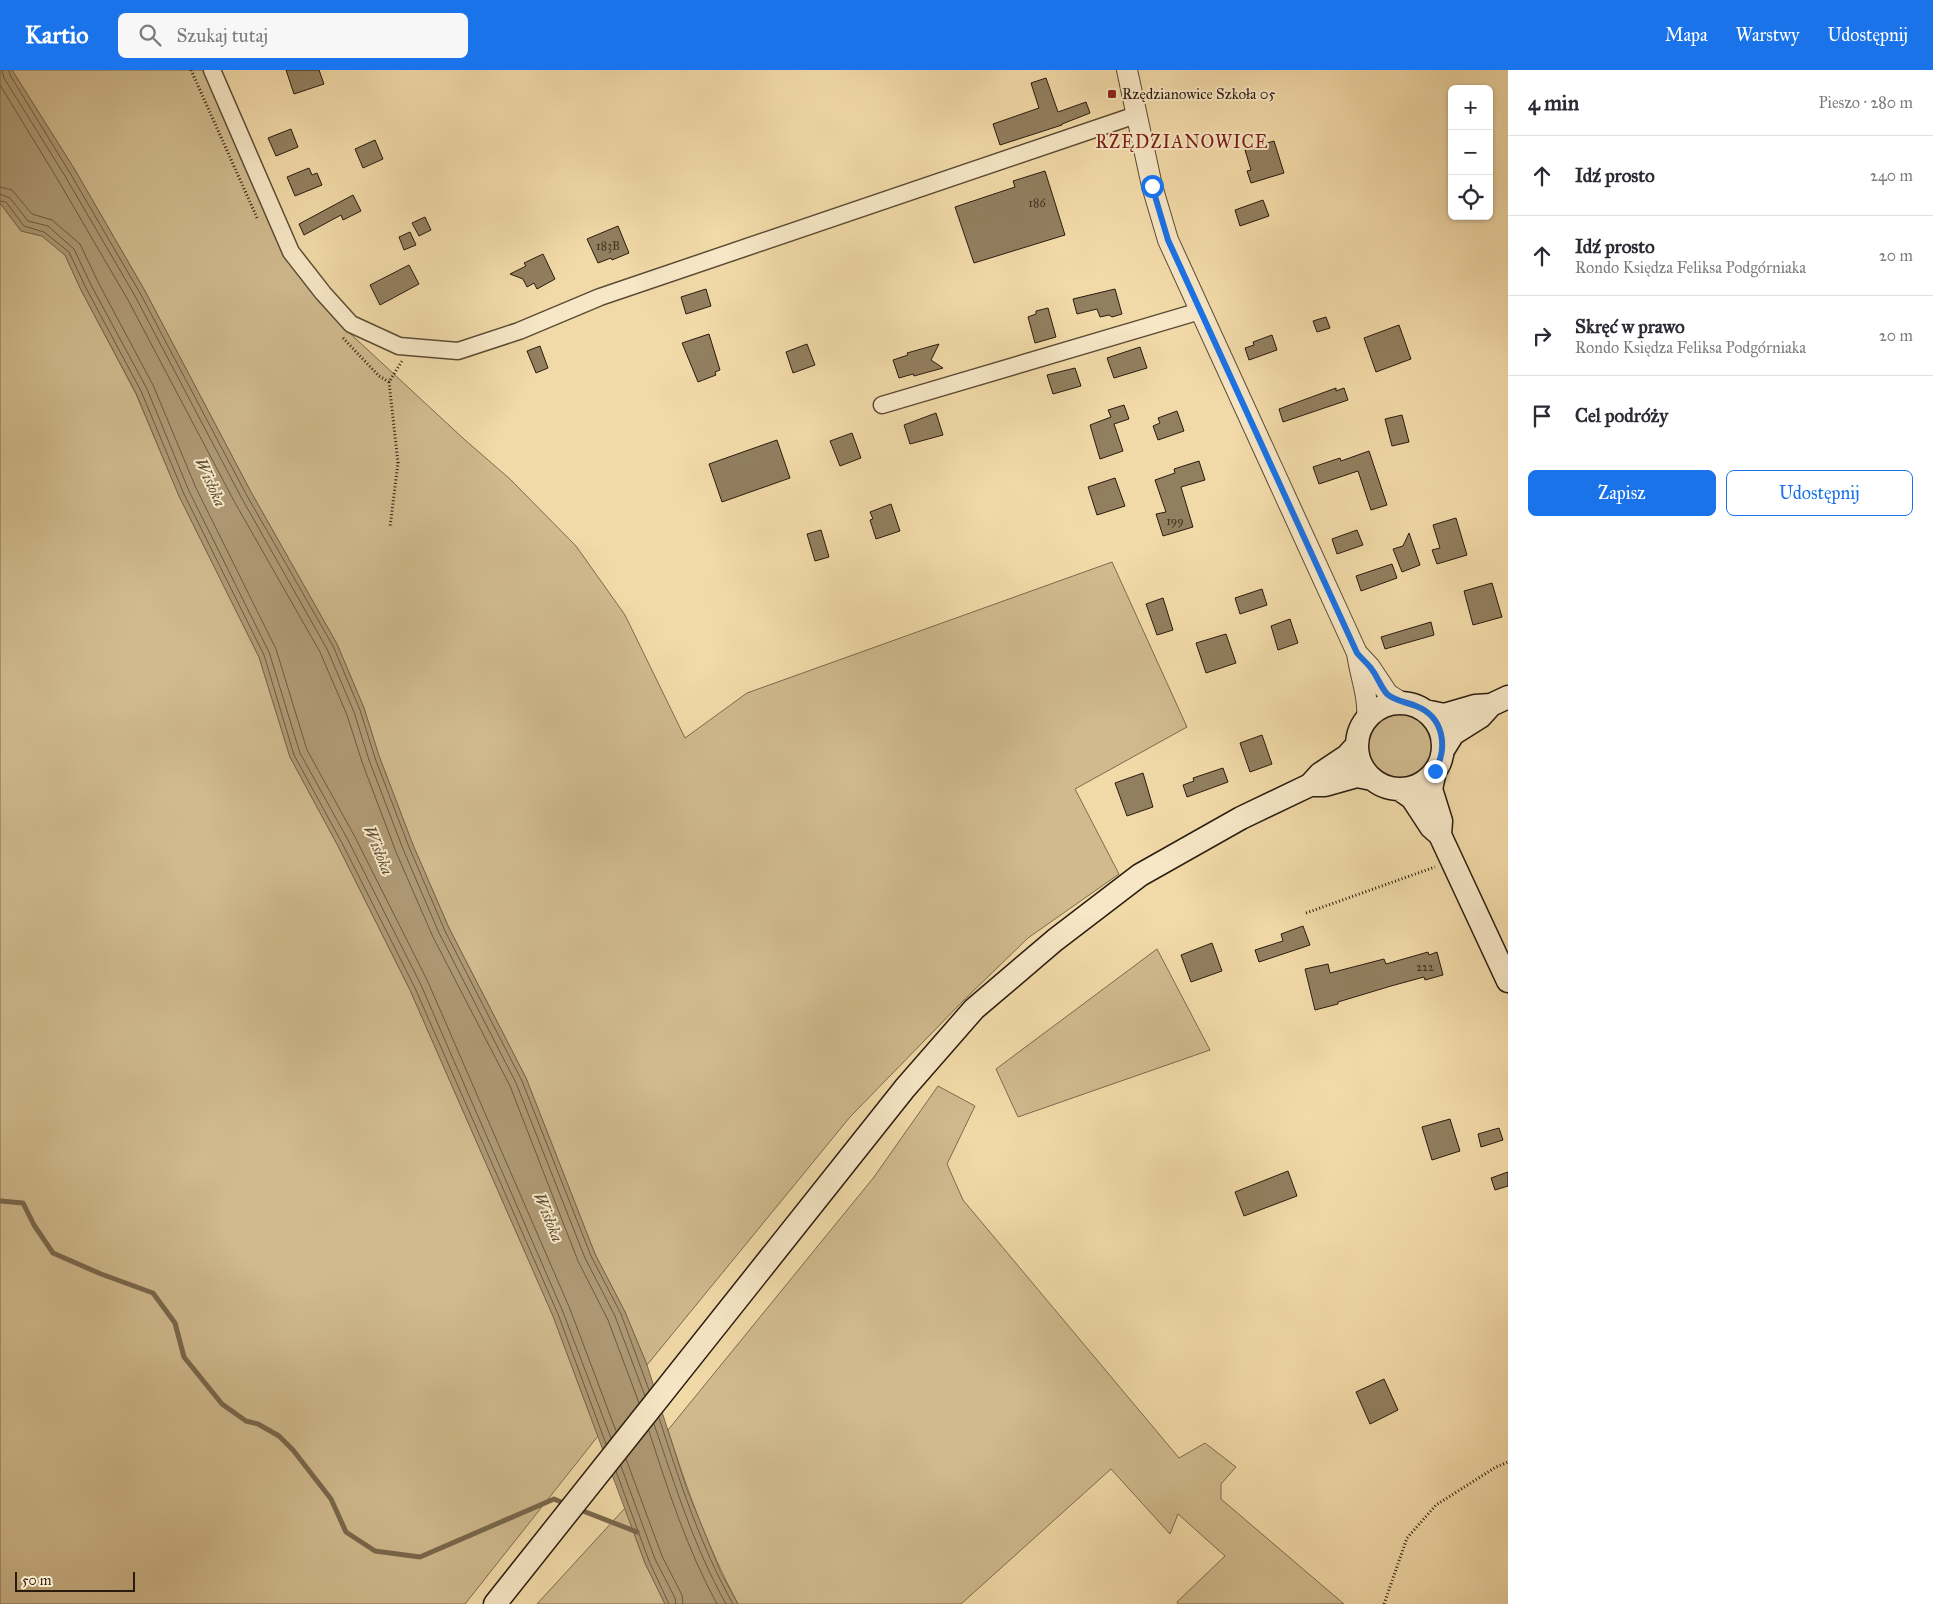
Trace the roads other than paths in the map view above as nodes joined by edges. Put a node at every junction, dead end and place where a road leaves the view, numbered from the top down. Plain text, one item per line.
1 (212, 70) edge
2 (1127, 70) edge
3 (1136, 115) junction
4 (1200, 311) junction
5 (882, 405) dead end
6 (1357, 653) junction
7 (1499, 701) edge
8 (1404, 704) junction
9 (1425, 711) junction
10 (1367, 719) junction
11 (1357, 745) junction
12 (1443, 750) junction
13 (1435, 771) junction
14 (1372, 779) junction
15 (1310, 785) junction
16 (1399, 789) junction
17 (1440, 835) junction
18 (1508, 981) edge
19 (495, 1604) edge

1 - 3 street
2 - 3 street
3 - 4 street
4 - 5 street
4 - 6 street
6 - 8 street
6 - 10 street
7 - 9 main road
7 - 12 main road
8 - 9 main road
8 - 10 main road
9 - 12 main road
10 - 11 main road
11 - 14 main road
11 - 15 main road
12 - 13 main road
13 - 16 main road
13 - 17 main road
14 - 15 main road
14 - 16 main road
15 - 19 main road
16 - 17 main road
17 - 18 main road

